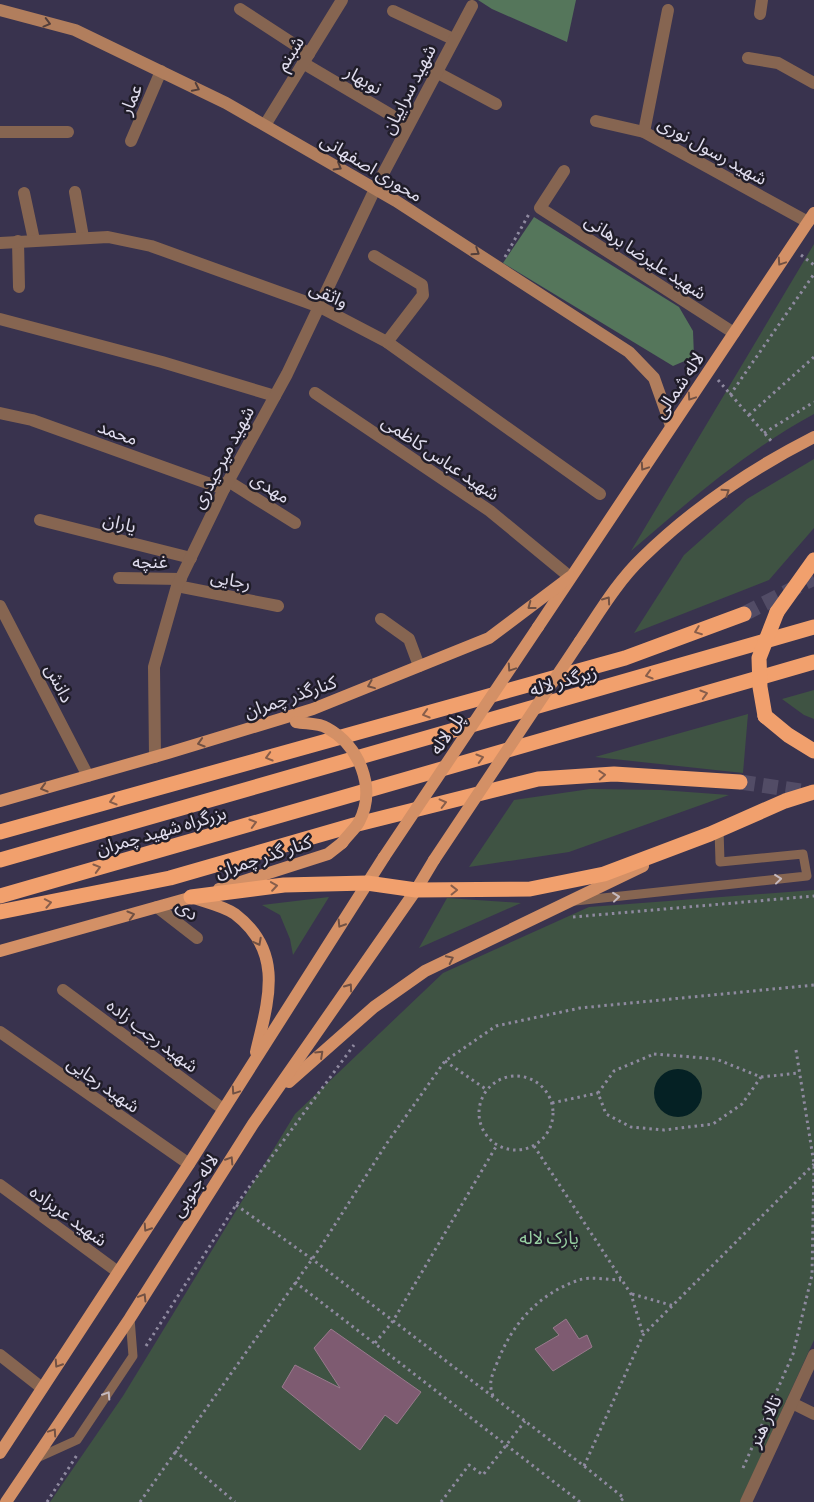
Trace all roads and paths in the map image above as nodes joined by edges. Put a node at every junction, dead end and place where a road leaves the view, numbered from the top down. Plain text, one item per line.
1 (342, 0) edge
2 (762, 0) edge
3 (472, 6) dead end
4 (240, 9) dead end
5 (0, 10) edge
6 (668, 10) dead end
7 (393, 11) dead end
8 (760, 14) dead end
9 (454, 38) junction
10 (748, 58) dead end
11 (306, 59) junction
12 (161, 71) junction
13 (436, 72) junction
14 (814, 83) edge
15 (496, 104) dead end
16 (596, 121) dead end
17 (264, 125) junction
18 (408, 125) junction
19 (0, 132) edge
20 (68, 132) dead end
21 (644, 132) junction
22 (131, 141) dead end
23 (564, 171) dead end
24 (375, 189) junction
25 (74, 192) dead end
26 (24, 194) dead end
27 (540, 208) junction
28 (812, 218) edge
29 (83, 237) junction
30 (34, 240) junction
31 (18, 241) junction
32 (0, 243) edge
33 (374, 256) dead end
34 (498, 267) junction
35 (814, 274) edge
36 (20, 287) dead end
37 (320, 307) junction
38 (0, 319) edge
39 (734, 333) junction
40 (387, 342) junction
41 (814, 357) edge
42 (709, 370) junction
43 (315, 393) dead end
44 (730, 394) junction
45 (275, 396) junction
46 (814, 402) edge
47 (0, 413) edge
48 (749, 415) junction
49 (671, 426) junction
50 (764, 433) junction
51 (814, 437) edge
52 (784, 455) junction
53 (226, 485) junction
54 (600, 494) dead end
55 (40, 520) dead end
56 (295, 523) dead end
57 (191, 558) junction
58 (814, 560) edge
59 (570, 576) junction
60 (119, 578) dead end
61 (179, 582) junction
62 (0, 606) edge
63 (278, 606) dead end
64 (744, 614) tunnel mouth
65 (381, 619) dead end
66 (538, 627) joint
67 (814, 627) edge
68 (814, 662) edge
69 (419, 666) junction
70 (246, 729) junction
71 (814, 750) edge
72 (155, 757) junction
73 (322, 769) joint
74 (88, 776) junction
75 (740, 782) tunnel mouth
76 (814, 792) edge
77 (0, 801) edge
78 (0, 832) edge
79 (714, 832) junction
80 (0, 860) edge
81 (367, 883) junction
82 (416, 890) junction
83 (0, 896) edge
84 (814, 896) edge
85 (191, 897) junction
86 (568, 902) junction
87 (157, 908) junction
88 (0, 912) edge
89 (569, 918) dead end
90 (197, 938) dead end
91 (0, 952) edge
92 (814, 985) edge
93 (63, 990) dead end
94 (0, 1032) edge
95 (358, 1040) dead end
96 (796, 1050) dead end
97 (445, 1060) junction
98 (253, 1064) junction
99 (799, 1073) junction
100 (761, 1077) junction
101 (487, 1090) junction
102 (598, 1093) junction
103 (271, 1099) junction
104 (552, 1103) junction
105 (223, 1109) junction
106 (497, 1145) junction
107 (534, 1146) junction
108 (189, 1164) junction
109 (814, 1164) edge
110 (0, 1185) edge
111 (236, 1204) junction
112 (813, 1256) edge
113 (312, 1259) junction
114 (118, 1272) junction
115 (622, 1280) junction
116 (295, 1282) junction
117 (631, 1294) junction
118 (674, 1306) junction
119 (130, 1318) junction
120 (393, 1321) junction
121 (643, 1335) junction
122 (374, 1344) junction
123 (141, 1353) dead end
124 (0, 1355) edge
125 (814, 1355) edge
126 (42, 1388) junction
127 (493, 1396) junction
128 (792, 1403) junction
129 (814, 1414) edge
130 (525, 1421) junction
131 (506, 1445) junction
132 (176, 1451) junction
133 (78, 1452) dead end
134 (0, 1453) edge
135 (34, 1460) junction
136 (584, 1466) junction
137 (740, 1476) dead end
138 (234, 1501) edge
139 (6, 1502) edge
140 (47, 1502) edge
141 (140, 1502) edge
142 (441, 1502) edge
143 (580, 1502) edge
144 (619, 1502) edge
145 (746, 1502) edge

1 - 11 street, شبنم
2 - 8 street
3 - 9 street, شهید سراییان
4 - 11 street, نوبهار
5 -> 12 main road, محوری اصفهانی
6 - 21 street
7 - 9 street
9 - 13 street, شهید سراییان
10 - 14 street
11 - 17 street, شبنم
11 - 18 street, نوبهار
12 -> 17 main road, محوری اصفهانی
12 - 22 street, عمار
13 - 15 street
13 - 18 street, شهید سراییان
16 - 21 street, شهید رسول نوری
17 -> 24 main road, محوری اصفهانی
18 - 24 street, شهید سراییان
19 - 20 street
21 - 28 street, شهید رسول نوری
23 - 27 street
24 -> 34 main road, محوری اصفهانی
24 - 37 street, شهید میرحیدری
25 - 29 street
26 - 30 street
27 - 34 path
27 - 39 street, شهید علیرضا برهانی
28 -> 39 main road, لاله شمالی
29 - 30 street, واثقی
29 - 37 street, واثقی
30 - 31 street, واثقی
31 - 32 street, واثقی
31 - 36 street
33 - 40 street
34 - 49 main road, محوری اصفهانی
35 - 44 path
37 - 40 street, واثقی
37 - 45 street, شهید میرحیدری
38 - 45 street
39 - 42 main road, لاله شمالی
40 - 54 street, واثقی
41 - 48 path
42 - 44 path
42 -> 49 main road, لاله شمالی
43 - 59 street, شهید عباس کاظمی
44 - 48 path
45 - 53 street, شهید میرحیدری
46 - 50 path
47 - 53 street, محمد
48 - 50 path
49 -> 59 main road, لاله شمالی
50 - 52 path
51 - 52 main road
82 -> 52 main road, لاله جنوبی, bridge
53 - 56 street, مهدی
53 - 57 street, شهید میرحیدری
55 - 57 street, یاران
57 - 61 street, شهید میرحیدری
58 - 71 highway, bridge
59 - 66 main road, لاله شمالی
59 -> 69 main road, کنارگذر چمران
60 - 61 street, غنچه
61 - 63 street, رجایی
61 - 72 street, شهید میرحیدری
62 - 74 street, دانش
64 -> 78 highway
65 - 69 street
66 -> 81 main road, پل لاله, bridge
67 -> 73 highway, زیرگذر لاله
83 -> 68 highway, بزرگراه شهید چمران
69 -> 70 main road, کنارگذر چمران
70 -> 72 main road, کنارگذر چمران
70 - 85 main road, کنار گذر چمران, bridge
72 - 74 main road, کنارگذر چمران
73 - 80 highway, بزرگراه شهید چمران
74 -> 77 main road, کنارگذر چمران
88 -> 75 highway
76 - 79 highway
82 -> 79 highway
79 - 86 main road
86 -> 79 lane
81 - 82 highway
85 -> 81 highway
81 -> 98 main road, لاله جنوبی
103 -> 82 main road, لاله جنوبی
84 - 89 path
85 - 87 main road
85 -> 98 main road
103 -> 86 main road
87 - 90 street, دی
91 -> 87 main road
92 - 97 path
93 - 105 street, شهید رجب زاده
94 - 108 street, شهید رجایی
95 - 111 path
96 - 99 path
97 - 101 path
97 - 113 path
98 -> 105 main road, لاله جنوبی
99 - 100 path
99 - 109 path
100 - 102 path
100 - 102 path
101 - 104 path
101 - 106 path
102 - 104 path
119 -> 103 main road, لاله جنوبی
104 - 107 path
105 - 108 main road, لاله جنوبی
106 - 107 path
106 - 120 path
107 - 115 path
108 -> 114 main road, لاله جنوبی
109 - 112 path
109 - 118 path
110 - 114 street, شهید عربزاده
111 - 113 path
111 - 123 path
112 - 137 path
113 - 116 path
113 - 120 path
114 -> 126 main road, لاله جنوبی
115 - 117 path
115 - 127 path
116 - 122 path
116 - 132 path
117 - 118 path
117 - 121 path
118 - 121 path
135 -> 119 main road, لاله جنوبی
135 -> 119 lane
120 - 122 path
120 - 127 path
121 - 136 path
122 - 131 path
124 - 126 street
125 - 128 street, تالار هنر
126 - 134 main road, لاله جنوبی
127 - 130 path
128 - 129 street
128 - 145 street, تالار هنر
130 - 131 path
130 - 136 path
131 - 142 path
131 - 143 path
132 - 138 path
132 - 141 path
133 - 140 path
135 - 139 main road, لاله جنوبی
136 - 144 path

